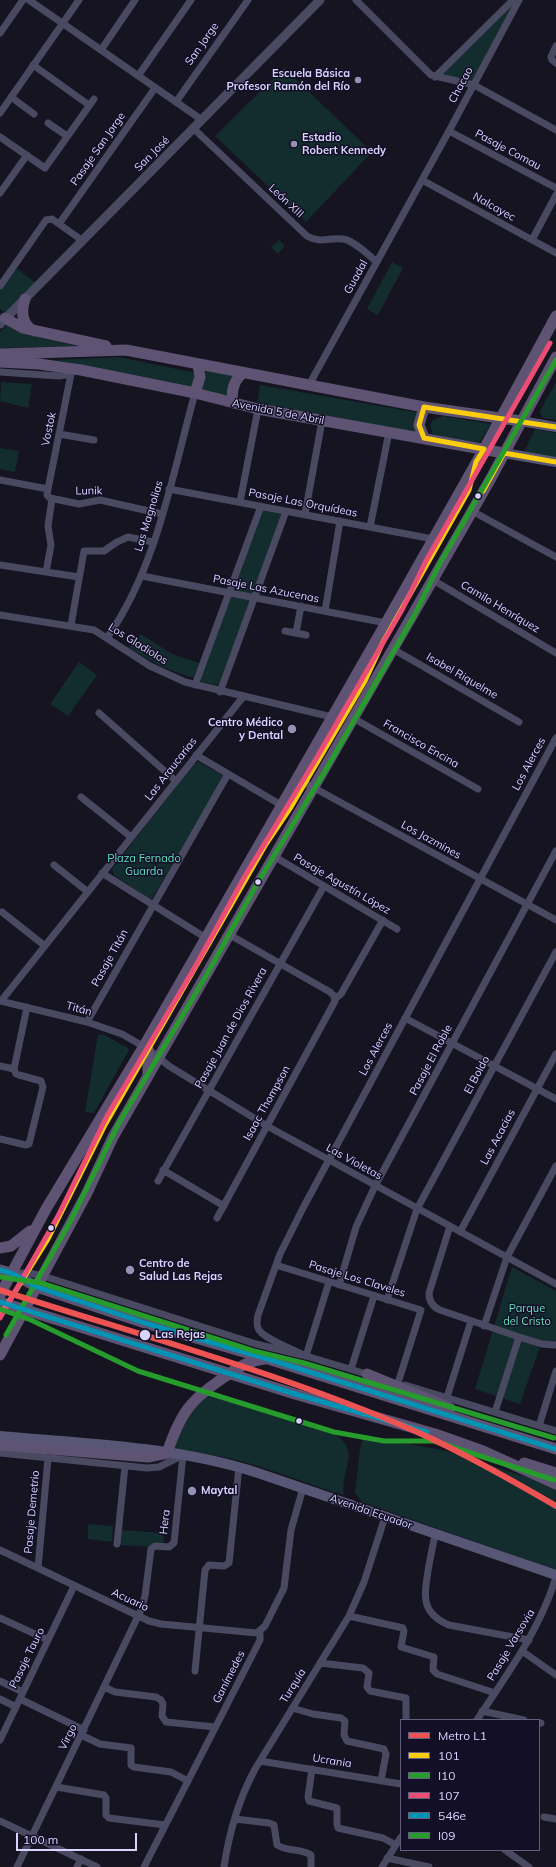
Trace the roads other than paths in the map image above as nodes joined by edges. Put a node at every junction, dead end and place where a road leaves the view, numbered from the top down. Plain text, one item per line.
1 (23, 0) edge
2 (29, 0) edge
3 (79, 0) edge
4 (135, 0) edge
5 (191, 0) edge
6 (248, 0) edge
7 (320, 0) edge
8 (356, 0) edge
9 (513, 0) edge
10 (519, 0) edge
11 (63, 23) junction
12 (0, 33) edge
13 (556, 46) edge
14 (101, 50) junction
15 (556, 63) edge
16 (33, 66) junction
17 (138, 76) junction
18 (435, 77) junction
19 (474, 85) junction
20 (155, 88) junction
21 (11, 97) junction
22 (176, 102) junction
23 (0, 113) edge
24 (34, 114) dead end
25 (202, 120) junction
26 (48, 123) dead end
27 (194, 128) junction
28 (449, 130) junction
29 (556, 130) edge
30 (67, 136) junction
31 (0, 137) edge
32 (27, 155) junction
33 (422, 180) junction
34 (556, 188) edge
35 (0, 193) edge
36 (556, 195) edge
37 (59, 224) junction
38 (532, 240) junction
39 (82, 241) junction
40 (556, 252) edge
41 (377, 262) junction
42 (0, 286) edge
43 (25, 299) junction
44 (556, 316) edge
45 (2, 319) edge
46 (34, 331) junction
47 (126, 350) junction
48 (0, 354) edge
49 (556, 357) edge
50 (0, 362) edge
51 (198, 364) junction
52 (0, 372) edge
53 (76, 372) junction
54 (243, 372) junction
55 (308, 385) junction
56 (195, 393) junction
57 (233, 403) junction
58 (424, 407) junction
59 (258, 409) junction
60 (500, 418) junction
61 (322, 421) junction
62 (521, 421) junction
63 (556, 427) edge
64 (389, 432) junction
65 (59, 434) junction
66 (424, 438) junction
67 (94, 440) dead end
68 (484, 450) junction
69 (504, 453) junction
70 (556, 462) edge
71 (0, 480) edge
72 (48, 489) junction
73 (169, 489) junction
74 (52, 499) junction
75 (240, 502) junction
76 (260, 506) junction
77 (286, 511) junction
78 (472, 512) junction
79 (162, 514) junction
80 (305, 514) junction
81 (340, 521) junction
82 (370, 527) junction
83 (433, 539) junction
84 (153, 542) junction
85 (556, 557) edge
86 (0, 565) edge
87 (46, 572) junction
88 (142, 576) junction
89 (79, 577) junction
90 (432, 580) junction
91 (229, 593) junction
92 (255, 598) junction
93 (300, 606) junction
94 (325, 611) junction
95 (0, 615) edge
96 (386, 623) junction
97 (71, 625) junction
98 (285, 631) dead end
99 (296, 633) junction
100 (306, 635) dead end
101 (107, 638) junction
102 (393, 648) junction
103 (556, 653) edge
104 (195, 685) junction
105 (220, 692) junction
106 (243, 697) junction
107 (99, 712) dead end
108 (332, 717) junction
109 (353, 718) junction
110 (519, 722) dead end
111 (556, 738) edge
112 (196, 755) junction
113 (228, 774) junction
114 (296, 778) junction
115 (176, 781) junction
116 (315, 788) junction
117 (478, 789) dead end
118 (81, 797) dead end
119 (281, 805) junction
120 (131, 837) junction
121 (556, 851) edge
122 (275, 857) junction
123 (54, 865) dead end
124 (102, 873) junction
125 (479, 879) junction
126 (324, 886) junction
127 (88, 892) junction
128 (527, 904) junction
129 (152, 905) junction
130 (2, 912) dead end
131 (383, 920) junction
132 (556, 920) edge
133 (397, 929) dead end
134 (230, 935) junction
135 (206, 938) junction
136 (45, 946) junction
137 (556, 952) edge
138 (280, 963) junction
139 (335, 999) junction
140 (1, 1001) edge
141 (27, 1007) junction
142 (405, 1018) junction
143 (87, 1022) junction
144 (452, 1043) junction
145 (146, 1048) junction
146 (556, 1054) edge
147 (160, 1058) junction
148 (0, 1066) edge
149 (494, 1066) junction
150 (14, 1069) junction
151 (147, 1080) junction
152 (537, 1089) junction
153 (209, 1091) junction
154 (556, 1100) edge
155 (267, 1126) junction
156 (0, 1139) edge
157 (328, 1161) junction
158 (556, 1166) edge
159 (163, 1170) junction
160 (158, 1180) dead end
161 (375, 1186) junction
162 (224, 1206) junction
163 (417, 1209) junction
164 (217, 1218) dead end
165 (37, 1225) junction
166 (450, 1226) junction
167 (460, 1232) junction
168 (0, 1248) edge
169 (507, 1257) junction
170 (276, 1265) junction
171 (5, 1272) edge
172 (43, 1276) junction
173 (329, 1282) junction
174 (556, 1284) edge
175 (339, 1285) junction
176 (37, 1287) junction
177 (0, 1295) edge
178 (374, 1296) junction
179 (387, 1300) junction
180 (0, 1302) edge
181 (431, 1303) junction
182 (421, 1310) junction
183 (25, 1311) junction
184 (470, 1321) junction
185 (484, 1326) junction
186 (519, 1337) junction
187 (556, 1345) edge
188 (0, 1355) edge
189 (306, 1356) junction
190 (268, 1359) junction
191 (351, 1369) junction
192 (556, 1371) edge
193 (230, 1373) junction
194 (367, 1374) junction
195 (398, 1383) junction
196 (448, 1397) junction
197 (495, 1412) junction
198 (539, 1426) junction
199 (556, 1431) edge
200 (503, 1432) junction
201 (0, 1436) edge
202 (0, 1445) edge
203 (556, 1449) edge
204 (483, 1451) junction
205 (0, 1453) edge
206 (167, 1453) junction
207 (183, 1455) junction
208 (48, 1458) junction
209 (125, 1466) junction
210 (239, 1467) junction
211 (556, 1473) edge
212 (556, 1484) edge
213 (303, 1488) junction
214 (385, 1517) junction
215 (435, 1534) junction
216 (117, 1544) dead end
217 (0, 1550) edge
218 (38, 1568) junction
219 (556, 1576) edge
220 (74, 1586) junction
221 (348, 1616) junction
222 (138, 1617) junction
223 (0, 1618) edge
224 (199, 1628) junction
225 (260, 1632) junction
226 (48, 1640) junction
227 (528, 1640) junction
228 (522, 1651) junction
229 (320, 1663) junction
230 (195, 1671) dead end
231 (556, 1675) edge
232 (0, 1681) edge
233 (104, 1687) junction
234 (495, 1693) junction
235 (21, 1696) junction
236 (0, 1699) edge
237 (16, 1707) junction
238 (292, 1708) junction
239 (482, 1712) junction
240 (406, 1719) edge
241 (478, 1719) edge
242 (519, 1719) edge
243 (215, 1728) junction
244 (82, 1733) junction
245 (0, 1740) edge
246 (260, 1760) junction
247 (312, 1769) junction
248 (381, 1781) junction
249 (188, 1782) junction
250 (400, 1784) edge
251 (56, 1788) junction
252 (544, 1817) dead end
253 (235, 1819) junction
254 (556, 1819) edge
255 (0, 1821) edge
256 (166, 1825) junction
257 (32, 1836) junction
258 (400, 1839) edge
259 (396, 1845) junction
260 (507, 1851) edge
261 (387, 1858) junction
262 (81, 1859) junction
263 (17, 1867) edge
264 (77, 1867) edge
265 (97, 1867) edge
266 (144, 1867) edge
267 (224, 1867) edge
268 (311, 1867) edge
269 (382, 1867) edge
270 (429, 1867) edge
271 (529, 1867) edge

1 - 12 street
2 - 11 street
3 - 11 street
4 - 14 street
5 - 17 street
6 - 22 street, San Jorge
7 - 25 street, San José
8 - 18 street
9 - 18 street
10 - 19 street, Chacao
11 - 14 street
11 - 16 street
13 - 15 street
14 - 17 street
16 - 21 street
16 - 30 street
17 - 20 street
18 - 19 street
19 - 28 street, Chacao
19 - 29 street
20 - 22 street
20 - 37 street, Pasaje San Jorge
21 - 23 street
21 - 24 street
22 - 25 street
25 - 27 street, San José
26 - 30 street
27 - 39 street, San José
27 - 41 street, León XIII
28 - 33 street, Chacao
28 - 34 street, Pasaje Comau
30 - 32 street
31 - 32 street
32 - 35 street
33 - 38 street, Nalcayec
33 - 41 street, Guadal
36 - 38 street
37 - 39 street
37 - 42 street
38 - 40 street, Nalcayec
39 - 43 street, San José
41 - 55 street, Guadal
43 - 45 street, San José
43 - 46 main road
44 - 60 main road
45 - 46 main road
46 - 47 main road
47 - 48 main road
47 - 51 main road
49 - 62 main road
50 - 53 main road, Avenida 5 de Abril
51 - 54 main road
51 - 56 main road
52 - 53 street
53 - 56 main road, Avenida 5 de Abril
53 - 65 street, Vostok
54 - 55 main road
54 - 57 main road
55 - 58 main road
56 - 57 main road, Avenida 5 de Abril
56 - 73 street, Las Magnolias
57 - 59 main road, Avenida 5 de Abril
58 - 60 main road
58 - 66 main road
59 - 61 main road, Avenida 5 de Abril
59 - 75 street
60 - 62 main road
60 - 68 main road
61 - 64 main road, Avenida 5 de Abril
61 - 80 street
62 - 63 main road
62 - 69 main road
64 - 66 main road, Avenida 5 de Abril
64 - 82 street
65 - 67 street
65 - 72 street, Vostok
66 - 68 main road, Avenida 5 de Abril
68 - 69 main road, Avenida 5 de Abril
68 - 83 main road
69 - 70 main road, Avenida 5 de Abril
69 - 78 main road
71 - 72 street
72 - 74 street
73 - 75 street, Pasaje Las Orquídeas
73 - 79 street, Las Magnolias
74 - 79 street, Lunik
74 - 87 street
75 - 76 street, Pasaje Las Orquídeas
76 - 77 street, Pasaje Las Orquídeas
76 - 91 street
77 - 80 street, Pasaje Las Orquídeas
77 - 92 street
78 - 85 street
78 - 90 main road
79 - 84 street, Las Magnolias
80 - 81 street, Pasaje Las Orquídeas
81 - 82 street, Pasaje Las Orquídeas
81 - 94 street
82 - 83 street, Pasaje Las Orquídeas
83 - 96 main road
84 - 88 street, Las Magnolias
84 - 89 street
86 - 87 street
87 - 89 street
88 - 91 street, Pasaje Las Azucenas
88 - 101 street, Las Magnolias
89 - 97 street
90 - 102 main road
90 - 103 street, Camilo Henríquez
91 - 92 street, Pasaje Las Azucenas
91 - 104 street
92 - 93 street, Pasaje Las Azucenas
92 - 105 street
93 - 94 street, Pasaje Las Azucenas
93 - 99 street
94 - 96 street, Pasaje Las Azucenas
95 - 97 street, Los Gladiolos
96 - 108 main road
97 - 101 street, Los Gladiolos
98 - 99 street
99 - 100 street
101 - 104 street, Los Gladiolos
102 - 109 main road
102 - 110 street, Isabel Riquelme
104 - 105 street, Los Gladiolos
105 - 106 street, Los Gladiolos
106 - 108 street, Los Gladiolos
106 - 112 street, Las Araucarias
107 - 115 street
108 - 114 main road
109 - 116 main road
109 - 117 street, Francisco Encina
111 - 125 street, Los Alerces
112 - 113 street
112 - 115 street, Las Araucarias
113 - 119 street
113 - 129 street
114 - 116 street, Los Jazmines
114 - 119 main road
115 - 120 street, Las Araucarias
116 - 122 main road
116 - 125 street, Los Jazmines
118 - 120 street
119 - 135 main road
120 - 124 street, Las Araucarias
121 - 128 street, Pasaje El Roble
122 - 126 street, Pasaje Agustín López
122 - 134 main road
123 - 127 street
124 - 127 street, Las Araucarias
124 - 129 street
125 - 128 street, Los Jazmines
125 - 142 street, Los Alerces
126 - 131 street, Pasaje Agustín López
126 - 138 street, Pasaje Juan de Dios Rivera
127 - 136 street, Las Araucarias
128 - 132 street, Los Jazmines
128 - 144 street, Pasaje El Roble
129 - 135 street
129 - 143 street, Pasaje Titán
130 - 136 street
131 - 133 street, Pasaje Agustín López
131 - 139 street, Isaac Thompson
134 - 138 street
134 - 147 main road
135 - 145 main road
136 - 140 street, Las Araucarias
137 - 149 street, El Boldo
138 - 139 street
138 - 153 street, Pasaje Juan de Dios Rivera
139 - 155 street, Isaac Thompson
140 - 141 street, Titán
141 - 143 street, Titán
141 - 150 street
142 - 144 street
142 - 157 street, Los Alerces
143 - 145 street, Titán
144 - 149 street
144 - 161 street, Pasaje El Roble
145 - 147 street, Las Violetas
145 - 151 main road
145 - 165 main road
146 - 152 street, Las Acacias
147 - 151 main road
147 - 153 street, Las Violetas
148 - 150 street
149 - 152 street
149 - 163 street, El Boldo
150 - 156 street
151 - 172 main road
152 - 154 street
152 - 167 street, Las Acacias
153 - 155 street, Las Violetas
153 - 159 street, Pasaje Juan de Dios Rivera
155 - 157 street, Las Violetas
155 - 162 street, Isaac Thompson
157 - 161 street, Las Violetas
157 - 170 street, Los Alerces
158 - 169 street
159 - 160 street, Pasaje Juan de Dios Rivera
159 - 162 street
161 - 163 street, Las Violetas
161 - 175 street, Pasaje El Roble
162 - 164 street, Isaac Thompson
163 - 166 street, Las Violetas
163 - 179 street, El Boldo
165 - 168 main road
165 - 171 main road
166 - 167 street, Las Violetas
166 - 181 street
167 - 169 street, Las Violetas
169 - 174 street, Las Violetas
169 - 185 street
170 - 173 street, Pasaje Los Claveles
170 - 189 street, Los Alerces
171 - 172 street
171 - 176 main road
171 - 177 main road
172 - 176 main road
172 - 189 street
173 - 175 street, Pasaje Los Claveles
173 - 189 street
175 - 178 street, Pasaje Los Claveles
176 - 183 main road
176 - 190 main road
178 - 179 street, Pasaje Los Claveles
178 - 191 street
179 - 182 street, Pasaje Los Claveles
180 - 183 main road
181 - 182 street
181 - 184 street
182 - 195 street
183 - 188 main road
183 - 193 main road
184 - 185 street
184 - 196 street
185 - 186 street
186 - 187 street
186 - 197 street
189 - 191 street
190 - 193 main road
190 - 200 main road
191 - 194 street
192 - 198 street
193 - 204 main road
193 - 206 main road
194 - 195 street
194 - 200 main road
195 - 196 street
196 - 197 street
197 - 198 street
198 - 199 street
200 - 203 main road
201 - 206 main road, Avenida Ecuador
202 - 206 main road, Avenida Ecuador
204 - 211 main road
204 - 212 main road
205 - 208 street
206 - 207 main road, Avenida Ecuador
207 - 209 street
207 - 210 main road, Avenida Ecuador
207 - 222 street, Hera
208 - 209 street
208 - 218 street, Pasaje Demetrio
209 - 216 street
210 - 213 main road, Avenida Ecuador
210 - 224 street
213 - 214 main road, Avenida Ecuador
213 - 225 street, Ganímedes
214 - 215 main road, Avenida Ecuador
214 - 221 street, Turquía
215 - 219 main road, Avenida Ecuador
215 - 227 street
217 - 218 street, Acuario
218 - 220 street, Acuario
219 - 227 street, Pasaje Varsovia
220 - 222 street, Acuario
220 - 226 street, Pasaje Tauro
221 - 229 street, Turquía
221 - 234 street
222 - 224 street, Acuario
222 - 233 street, Virgo
223 - 226 street
224 - 225 street, Acuario
224 - 230 street
225 - 243 street, Ganímedes
226 - 235 street, Pasaje Tauro
227 - 228 street, Pasaje Varsovia
228 - 231 street
228 - 234 street, Pasaje Varsovia
229 - 238 street, Turquía
229 - 240 street
232 - 235 street
233 - 243 street
233 - 244 street, Virgo
234 - 239 street, Pasaje Varsovia
235 - 237 street, Pasaje Tauro
235 - 244 street
236 - 237 street
237 - 245 street, Pasaje Tauro
238 - 246 street, Turquía
238 - 248 street
239 - 241 street, Pasaje Varsovia
239 - 242 street
243 - 249 street, Ganímedes
244 - 249 street
244 - 251 street, Virgo
246 - 247 street, Ucrania
246 - 253 street, Turquía
247 - 248 street, Ucrania
247 - 259 street
248 - 250 street, Ucrania
249 - 256 street, Ganímedes
251 - 256 street
251 - 257 street, Virgo
252 - 254 street
253 - 267 street, Turquía
253 - 268 street
255 - 257 street
256 - 266 street, Ganímedes
257 - 262 street
257 - 263 street, Virgo
258 - 259 street
259 - 261 street
260 - 271 street
261 - 269 street
261 - 270 street
262 - 264 street
262 - 265 street

